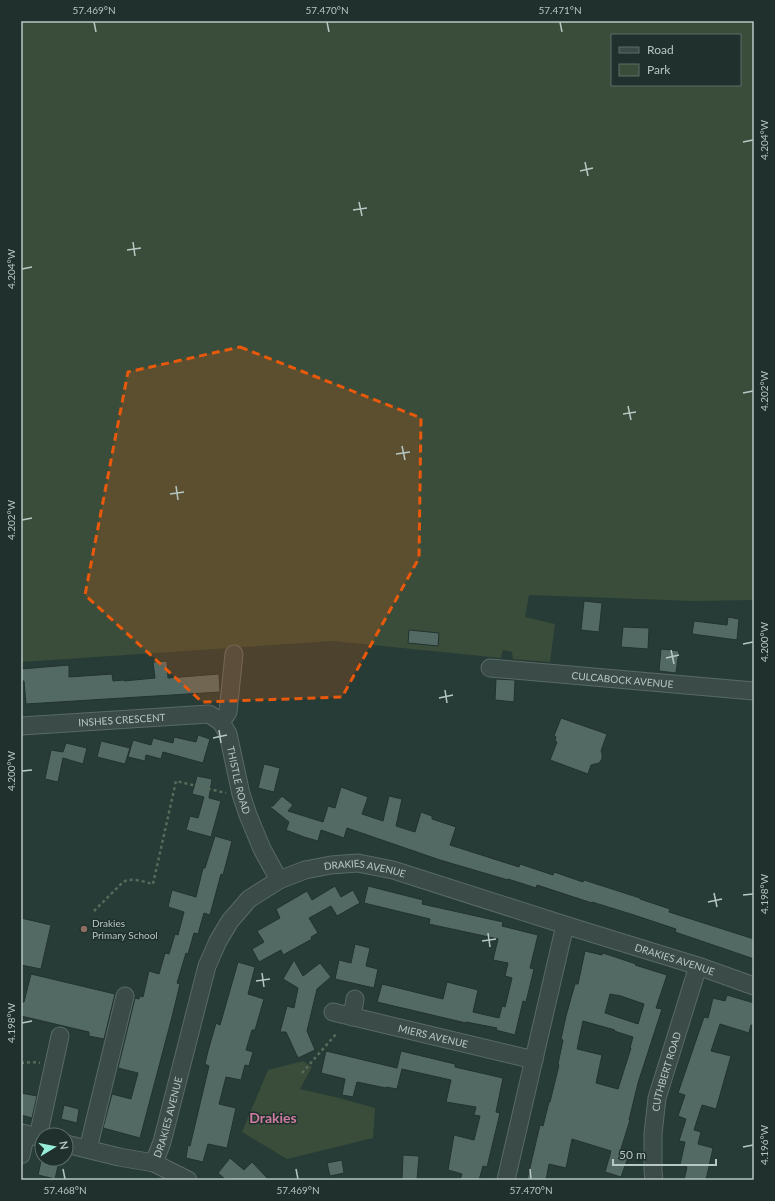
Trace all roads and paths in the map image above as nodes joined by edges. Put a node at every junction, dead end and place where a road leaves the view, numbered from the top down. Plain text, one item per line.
1 (234, 654) dead end
2 (490, 668) dead end
3 (754, 691) edge
4 (221, 722) junction
5 (21, 726) edge
6 (241, 794) junction
7 (279, 880) junction
8 (94, 912) dead end
9 (565, 925) junction
10 (698, 966) junction
11 (754, 986) edge
12 (124, 996) dead end
13 (355, 999) dead end
14 (333, 1012) dead end
15 (352, 1017) junction
16 (336, 1034) dead end
17 (60, 1036) dead end
18 (534, 1060) junction
19 (21, 1063) edge
20 (53, 1065) junction
21 (302, 1073) dead end
22 (32, 1135) edge
23 (74, 1146) edge
24 (88, 1150) junction
25 (21, 1155) edge
26 (154, 1163) junction
27 (188, 1180) edge
28 (506, 1180) edge
29 (654, 1180) edge

1 - 4 street
2 - 3 street, CULCABOCK AVENUE
4 - 5 street, INSHES CRESCENT
4 - 6 street, THISTLE ROAD
6 - 7 street, THISTLE ROAD
6 - 8 path
7 - 9 street, DRAKIES AVENUE
7 - 26 street, DRAKIES AVENUE
9 - 10 street, DRAKIES AVENUE
9 - 18 street
10 - 11 street, DRAKIES AVENUE
10 - 29 street, CUTHBERT ROAD
12 - 24 street
13 - 15 street
14 - 15 street, MIERS AVENUE
15 - 18 street, MIERS AVENUE
16 - 21 path
17 - 20 street
18 - 28 street
19 - 20 path
20 - 22 street
22 - 25 street
23 - 24 street
24 - 26 street
26 - 27 street

